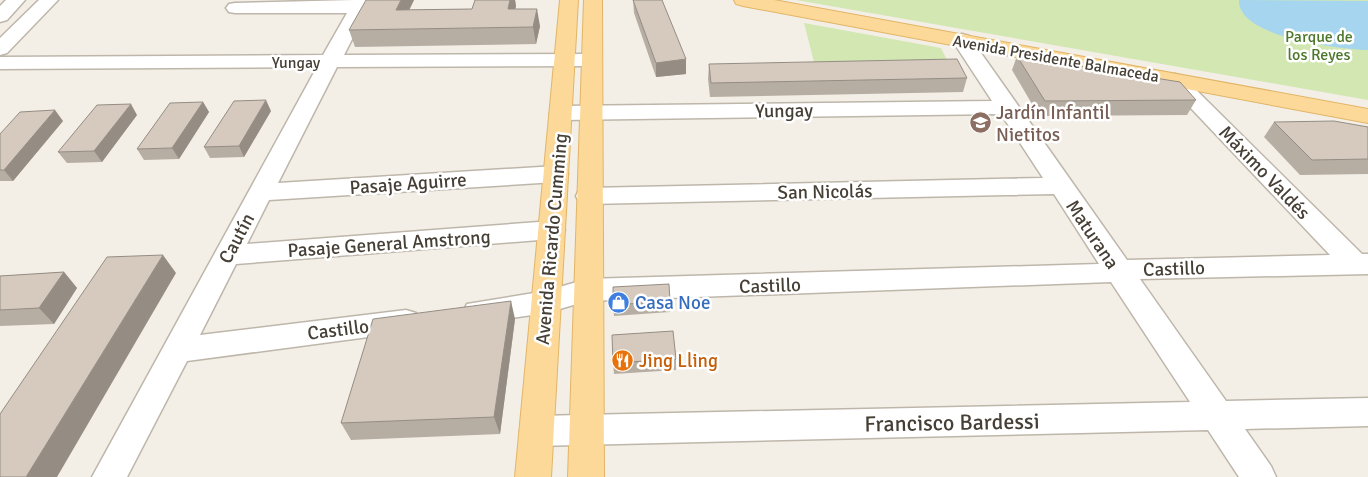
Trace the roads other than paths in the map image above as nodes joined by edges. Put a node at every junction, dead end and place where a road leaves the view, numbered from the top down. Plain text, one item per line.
1 (16, 0) edge
2 (49, 0) edge
3 (570, 0) edge
4 (593, 0) edge
5 (743, 0) edge
6 (361, 3) edge
7 (237, 4) edge
8 (0, 16) edge
9 (7, 33) edge
10 (962, 40) junction
11 (0, 48) edge
12 (578, 60) junction
13 (330, 61) junction
14 (0, 63) edge
15 (1175, 80) junction
16 (1007, 107) junction
17 (561, 113) junction
18 (590, 113) junction
19 (1368, 116) edge
20 (556, 174) junction
21 (1061, 186) junction
22 (260, 192) junction
23 (588, 196) junction
24 (552, 230) junction
25 (227, 255) junction
26 (1362, 264) edge
27 (1119, 272) junction
28 (587, 290) junction
29 (546, 302) junction
30 (176, 350) junction
31 (1368, 412) edge
32 (1217, 416) junction
33 (587, 430) junction
34 (536, 432) junction
35 (108, 477) edge
36 (532, 477) edge
37 (586, 477) edge
38 (1258, 477) edge

1 - 8 street
2 - 9 street
3 - 12 main road, Avenida Ricardo Cumming
4 - 12 main road, Avenida Ricardo Cumming
5 - 10 main road, Avenida Presidente Balmaceda
6 - 7 street
6 - 13 street, Cautín
9 - 11 street
10 - 15 main road, Avenida Presidente Balmaceda
10 - 16 street, Maturana
12 - 13 street, Yungay
12 - 17 main road, Avenida Ricardo Cumming
12 - 18 main road, Avenida Ricardo Cumming
13 - 14 street, Yungay
13 - 22 street, Cautín
15 - 19 main road, Avenida Presidente Balmaceda
15 - 26 street, Máximo Valdés
16 - 18 street, Yungay
16 - 21 street, Maturana
17 - 18 street, Yungay
17 - 20 main road, Avenida Ricardo Cumming
18 - 23 main road, Avenida Ricardo Cumming
20 - 22 street, Pasaje Aguirre
20 - 24 main road, Avenida Ricardo Cumming
21 - 23 street, San Nicolás
21 - 27 street, Maturana
22 - 25 street, Cautín
23 - 28 main road, Avenida Ricardo Cumming
24 - 25 street, Pasaje General Amstrong
24 - 29 main road, Avenida Ricardo Cumming
25 - 30 street, Cautín
26 - 27 street, Castillo
27 - 28 street, Castillo
27 - 32 street, Maturana
28 - 29 street, Castillo
28 - 33 main road, Avenida Ricardo Cumming
29 - 30 street, Castillo
29 - 34 main road, Avenida Ricardo Cumming
30 - 35 street, Cautín
31 - 32 street, Francisco Bardessi
32 - 33 street, Francisco Bardessi
32 - 38 street, Maturana
33 - 34 street, Francisco Bardessi
33 - 37 main road, Avenida Ricardo Cumming
34 - 36 main road, Avenida Ricardo Cumming

